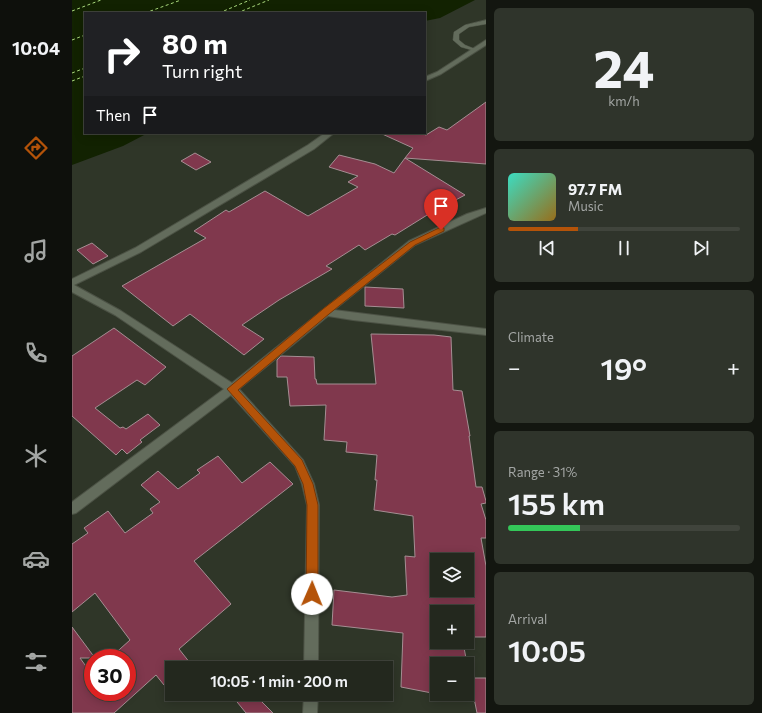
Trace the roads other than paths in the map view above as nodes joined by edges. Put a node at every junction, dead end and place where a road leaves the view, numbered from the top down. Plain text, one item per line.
1 (486, 22) edge
2 (486, 42) edge
3 (472, 50) junction
4 (426, 80) edge
5 (329, 134) edge
6 (486, 210) edge
7 (72, 283) edge
8 (72, 288) edge
9 (326, 312) junction
10 (486, 332) edge
11 (232, 389) junction
12 (72, 509) edge
13 (311, 661) edge
14 (310, 701) edge
15 (310, 713) edge

1 - 3 lane
2 - 3 street
3 - 4 street
5 - 7 street
6 - 9 street
8 - 11 street
9 - 10 street
9 - 11 street
11 - 12 street
11 - 13 street
14 - 15 street

